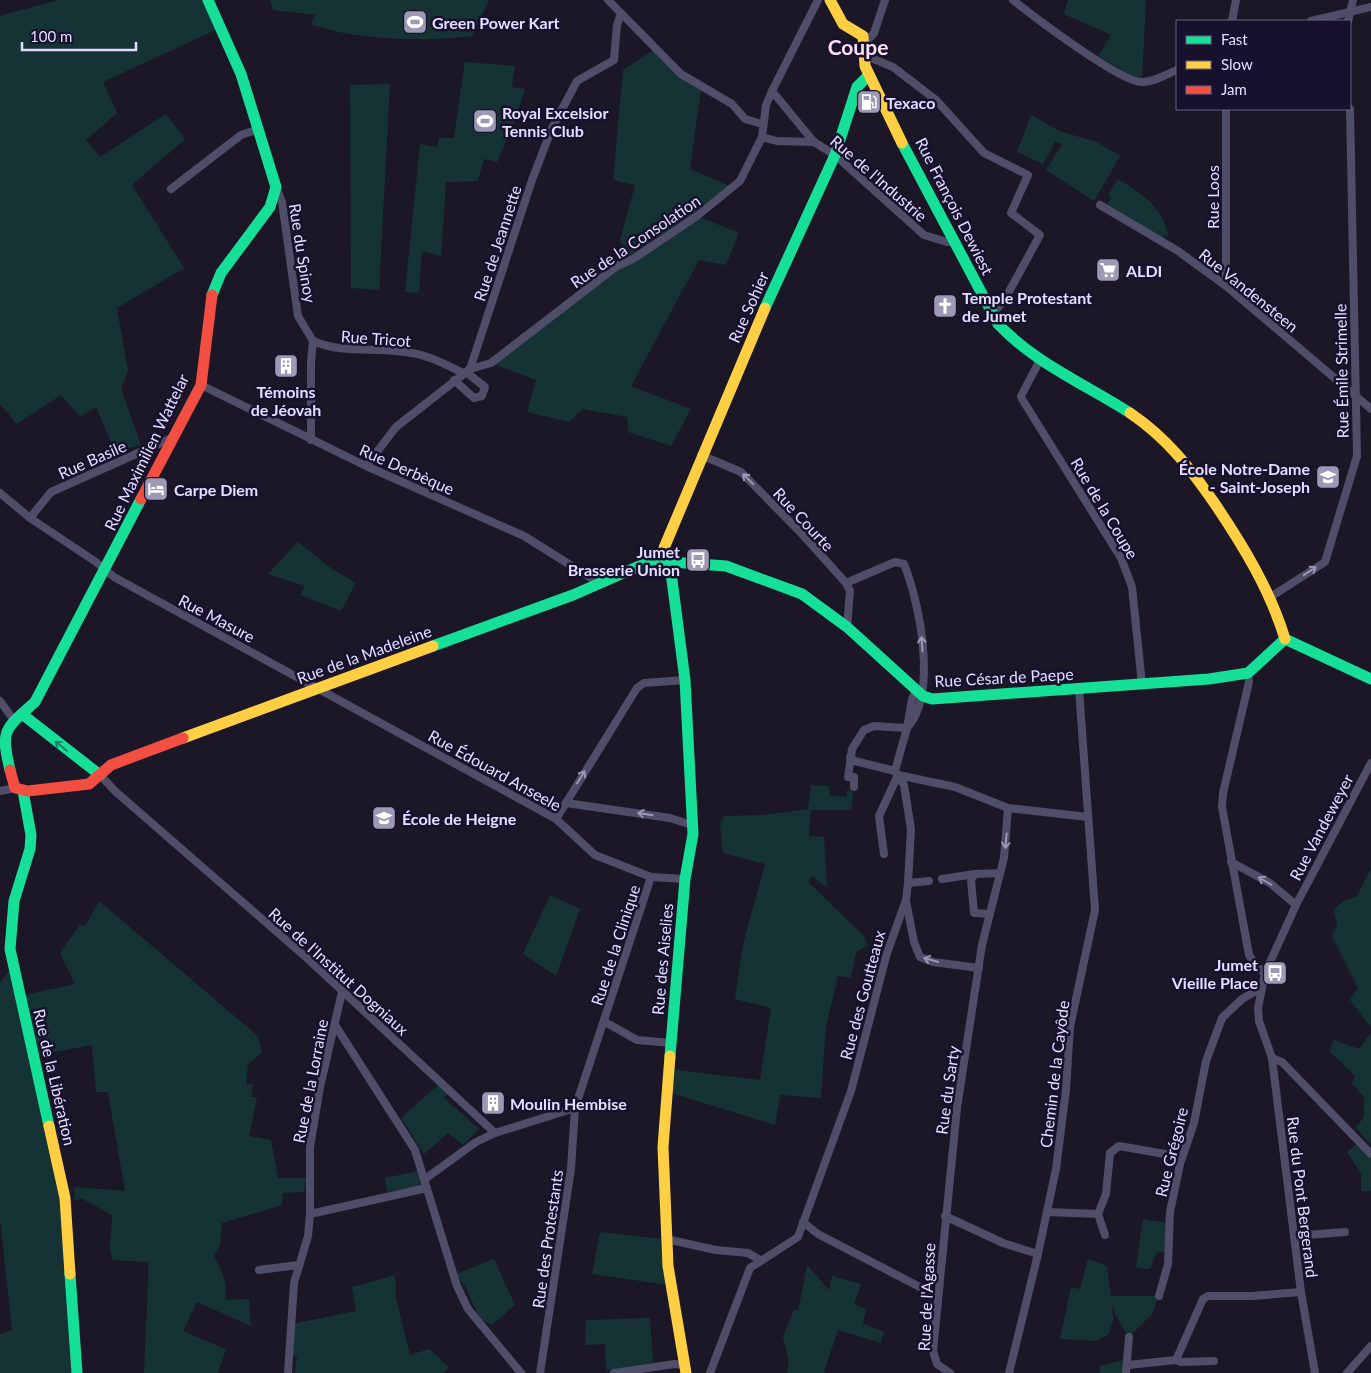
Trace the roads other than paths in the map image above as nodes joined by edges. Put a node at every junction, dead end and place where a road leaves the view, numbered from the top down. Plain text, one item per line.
1 (208, 0) edge
2 (608, 0) edge
3 (818, 0) edge
4 (830, 0) edge
5 (886, 0) edge
6 (1013, 0) edge
7 (1236, 0) edge
8 (1353, 0) edge
9 (1371, 7) edge
10 (622, 13) junction
11 (1348, 17) edge
12 (1232, 20) edge
13 (1320, 20) edge
14 (865, 49) junction
15 (1176, 70) edge
16 (869, 75) junction
17 (772, 91) junction
18 (1226, 110) edge
19 (1350, 110) edge
20 (762, 124) junction
21 (259, 129) junction
22 (762, 137) junction
23 (814, 142) junction
24 (835, 155) junction
25 (740, 181) junction
26 (748, 186) dead end
27 (276, 187) junction
28 (170, 188) dead end
29 (1100, 205) dead end
30 (954, 241) junction
31 (1226, 286) junction
32 (993, 314) junction
33 (314, 341) junction
34 (1040, 360) junction
35 (467, 371) junction
36 (454, 380) junction
37 (201, 385) junction
38 (1356, 397) junction
39 (1371, 409) edge
40 (174, 437) junction
41 (311, 440) junction
42 (701, 455) junction
43 (366, 466) junction
44 (0, 493) edge
45 (30, 518) junction
46 (665, 557) junction
47 (106, 569) junction
48 (599, 583) junction
49 (846, 583) junction
50 (1269, 598) junction
51 (847, 627) junction
52 (1285, 639) junction
53 (1248, 673) junction
54 (1371, 679) edge
55 (685, 680) junction
56 (1142, 684) junction
57 (317, 688) junction
58 (1079, 689) junction
59 (920, 692) junction
60 (0, 701) edge
61 (17, 717) junction
62 (907, 728) junction
63 (2, 742) edge
64 (850, 757) junction
65 (1371, 763) edge
66 (88, 768) junction
67 (896, 773) junction
68 (100, 775) junction
69 (78, 787) junction
70 (854, 787) dead end
71 (19, 790) junction
72 (0, 792) edge
73 (566, 803) junction
74 (1008, 808) junction
75 (1088, 817) junction
76 (556, 818) junction
77 (692, 825) junction
78 (884, 854) dead end
79 (1231, 862) junction
80 (1000, 873) junction
81 (975, 874) junction
82 (651, 877) junction
83 (686, 879) junction
84 (942, 879) dead end
85 (929, 881) dead end
86 (908, 883) junction
87 (906, 900) junction
88 (1296, 905) junction
89 (990, 914) junction
90 (978, 968) junction
91 (1265, 973) junction
92 (1261, 988) junction
93 (342, 992) junction
94 (605, 1022) junction
95 (335, 1025) junction
96 (671, 1043) junction
97 (1272, 1058) junction
98 (574, 1108) junction
99 (495, 1133) junction
100 (1371, 1154) edge
101 (1182, 1157) junction
102 (425, 1179) junction
103 (428, 1188) junction
104 (1047, 1212) junction
105 (310, 1214) junction
106 (1098, 1214) junction
107 (945, 1216) junction
108 (803, 1222) junction
109 (1345, 1232) dead end
110 (1105, 1235) dead end
111 (1294, 1236) junction
112 (666, 1239) junction
113 (1038, 1254) junction
114 (760, 1260) junction
115 (298, 1265) junction
116 (258, 1270) dead end
117 (1301, 1292) junction
118 (937, 1296) junction
119 (1159, 1296) dead end
120 (1129, 1337) dead end
121 (1371, 1346) edge
122 (1176, 1360) junction
123 (1214, 1361) dead end
124 (685, 1369) edge
125 (1127, 1369) edge
126 (77, 1373) edge
127 (288, 1373) edge
128 (521, 1373) edge
129 (540, 1373) edge
130 (614, 1373) edge
131 (710, 1373) edge
132 (950, 1373) edge
133 (1008, 1373) edge
134 (1315, 1373) edge
135 (1347, 1373) edge

1 - 21 street
2 - 10 street
3 - 17 street
4 - 14 street
5 - 14 street
6 - 15 street
7 - 12 street
8 - 11 street
9 - 11 street
10 - 20 street
10 - 35 street, Rue de Jeannette
11 - 13 street
14 - 16 street, Rue François Dewiest
14 - 32 street
16 - 24 street, Rue Sohier
16 - 30 street, Rue François Dewiest
17 - 20 street
17 - 23 street, Rue de l'Industrie
18 - 31 street, Rue Loos
19 - 38 street, Rue Émile Strimelle
20 - 22 street
21 - 27 street
21 - 28 street
22 - 23 street, Rue de l'Industrie
22 - 25 street
23 - 24 street, Rue de l'Industrie
24 - 30 street, Rue de l'Industrie
24 - 42 street, Rue Sohier
25 - 26 street
25 - 35 street, Rue de la Consolation
27 - 33 street, Rue du Spinoy
27 - 37 street, Rue Maximilien Wattelar
29 - 31 street, Rue Vandensteen
30 - 32 street, Rue François Dewiest
31 - 38 street, Rue Vandensteen
32 - 34 street, Rue François Dewiest
33 - 35 street, Rue Tricot
33 - 41 street
34 - 50 street, Rue François Dewiest
34 - 56 street, Rue de la Coupe
35 - 36 street
35 - 36 street, Rue Tricot
36 - 43 street
37 - 40 street, Rue Maximilien Wattelar
37 - 41 street, Rue Derbèque
38 - 39 street, Rue Vandensteen
50 -> 38 street, Rue Émile Strimelle
40 - 45 street, Rue Basile
40 - 47 street, Rue Maximilien Wattelar
41 - 43 street, Rue Derbèque
42 - 46 street, Rue Sohier
49 -> 42 street, Rue Courte
43 - 48 street, Rue Derbèque
44 - 45 street, Rue Masure
45 - 47 street, Rue Masure
46 - 48 street, Rue de la Madeleine
46 - 51 street, Rue César de Paepe
46 - 55 street, Rue des Aiselies
47 - 57 street, Rue Masure
47 - 61 street, Rue Maximilien Wattelar
48 - 57 street, Rue de la Madeleine
49 - 51 street
59 -> 49 street
50 - 52 street, Rue François Dewiest
51 - 59 street, Rue César de Paepe
52 - 53 street
52 - 54 street
53 - 56 street, Rue César de Paepe
53 - 79 street
73 -> 55 street
55 - 77 street, Rue des Aiselies
56 - 58 street, Rue César de Paepe
57 - 68 street, Rue de la Madeleine
57 - 76 street, Rue Édouard Anseele
58 - 59 street, Rue César de Paepe
58 - 75 street, Chemin de la Cayôde
59 - 62 street
60 - 61 street
61 - 63 street, Rue Maximilien Wattelar
66 -> 61 street
62 - 64 street
62 - 67 street
63 - 71 street, Rue de la Libération
64 - 67 street
64 - 70 street
65 - 88 street, Rue Vandeweyer
66 - 68 street
66 - 69 street
67 - 74 street
67 - 78 street
67 - 86 street, Rue des Goutteaux
68 - 69 street, Rue de la Madeleine
68 - 93 street, Rue de l'Institut Dogniaux
69 - 71 street, Rue de la Madeleine
71 - 72 street
71 - 126 street, Rue de la Libération
73 - 76 street
77 -> 73 street
74 - 75 street
74 -> 80 street, Rue du Sarty
75 - 104 street, Chemin de la Cayôde
76 - 82 street, Rue Édouard Anseele
77 - 83 street, Rue des Aiselies
88 -> 79 street, Rue Vandeweyer
79 - 91 street
80 - 81 street
80 - 89 street, Rue du Sarty
81 - 84 street
81 - 89 street
82 - 83 street, Rue Édouard Anseele
82 - 94 street, Rue de la Clinique
83 - 96 street, Rue des Aiselies
85 - 86 street
86 - 87 street, Rue des Goutteaux
90 -> 87 street
87 - 108 street, Rue des Goutteaux
88 - 91 street, Rue Vandeweyer
89 - 90 street, Rue du Sarty
90 - 107 street, Rue du Sarty
91 - 92 street, Rue Vandeweyer
92 - 97 street, Rue du Pont Bergerand
92 - 101 street, Rue Grégoire
93 - 95 street, Rue de la Lorraine
93 - 99 street, Rue de l'Institut Dogniaux
94 - 96 street, Rue de la Clinique
94 - 98 street, Rue de la Clinique
95 - 102 street
95 - 105 street, Rue de la Lorraine
96 - 112 street, Rue des Aiselies
97 - 100 street
97 - 111 street, Rue du Pont Bergerand
98 - 99 street
98 - 129 street, Rue des Protestants
99 - 102 street
101 - 106 street
101 - 119 street, Rue Grégoire
102 - 103 street
103 - 105 street
103 - 128 street
104 - 106 street
104 - 113 street, Chemin de la Cayôde
105 - 115 street, Rue de la Lorraine
106 - 110 street
107 - 113 street
107 - 118 street, Rue de l'Agasse
108 - 114 street, Rue des Goutteaux
108 - 118 street
109 - 111 street
111 - 117 street, Rue du Pont Bergerand
112 - 114 street
112 - 124 street, Rue des Aiselies
113 - 133 street, Chemin de la Cayôde
114 - 131 street
115 - 116 street
115 - 127 street, Rue de la Lorraine
117 - 122 street
117 - 134 street, Rue du Pont Bergerand
118 - 132 street, Rue de l'Agasse
120 - 125 street
121 - 135 street
122 - 123 street
122 - 125 street
124 - 130 street

